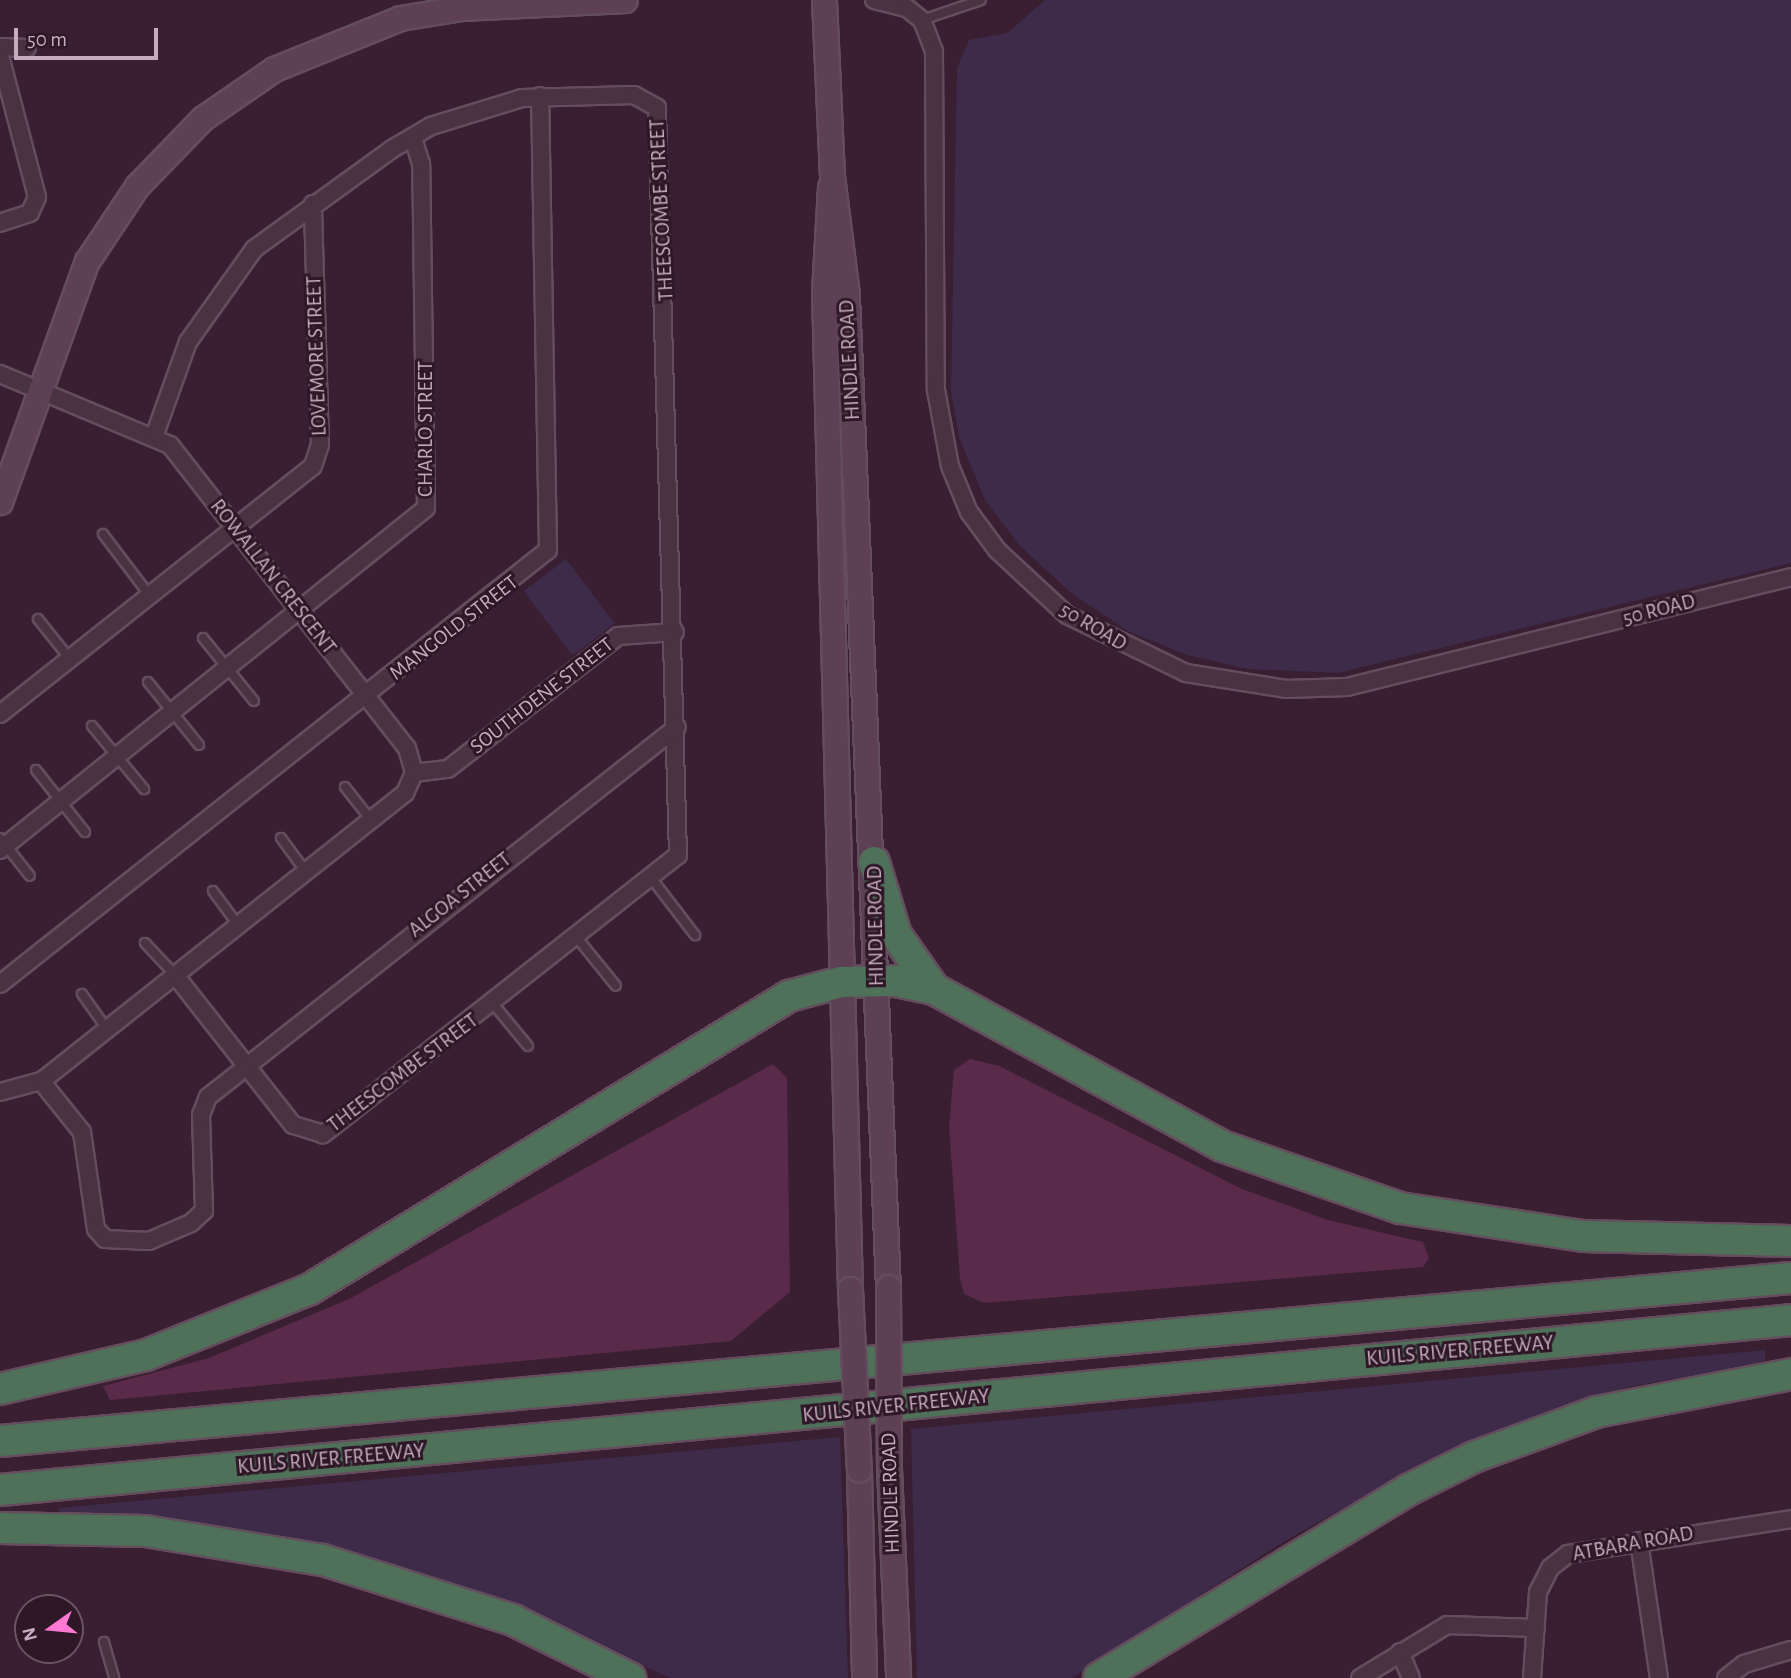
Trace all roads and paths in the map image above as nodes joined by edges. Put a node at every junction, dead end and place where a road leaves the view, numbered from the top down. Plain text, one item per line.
1 (625, 0) edge
2 (824, 0) edge
3 (874, 0) edge
4 (982, 0) edge
5 (922, 20) junction
6 (0, 47) edge
7 (27, 48) dead end
8 (0, 55) edge
9 (540, 96) junction
10 (413, 137) junction
11 (832, 176) junction
12 (313, 204) junction
13 (0, 223) edge
14 (0, 374) edge
15 (38, 391) junction
16 (155, 434) junction
17 (0, 502) edge
18 (235, 528) junction
19 (103, 534) dead end
20 (1791, 577) edge
21 (150, 596) junction
22 (301, 613) junction
23 (38, 619) dead end
24 (675, 632) junction
25 (203, 638) dead end
26 (70, 659) junction
27 (229, 670) junction
28 (148, 682) dead end
29 (367, 697) junction
30 (254, 701) dead end
31 (0, 714) edge
32 (173, 715) junction
33 (92, 726) dead end
34 (677, 727) junction
35 (198, 745) dead end
36 (118, 758) junction
37 (36, 770) dead end
38 (414, 773) junction
39 (345, 787) dead end
40 (144, 789) dead end
41 (61, 802) junction
42 (371, 820) junction
43 (85, 832) dead end
44 (281, 838) dead end
45 (2, 845) edge
46 (874, 862) junction
47 (306, 872) junction
48 (30, 876) dead end
49 (652, 879) junction
50 (213, 891) dead end
51 (238, 925) junction
52 (695, 934) dead end
53 (578, 939) junction
54 (145, 943) dead end
55 (175, 975) junction
56 (877, 981) junction
57 (841, 982) junction
58 (0, 984) edge
59 (616, 986) dead end
60 (933, 989) junction
61 (82, 994) dead end
62 (494, 1005) junction
63 (107, 1029) junction
64 (528, 1046) dead end
65 (243, 1064) junction
66 (41, 1082) junction
67 (0, 1092) edge
68 (1791, 1241) edge
69 (1791, 1278) edge
70 (1791, 1320) edge
71 (1791, 1374) edge
72 (0, 1389) edge
73 (0, 1441) edge
74 (0, 1490) edge
75 (1791, 1519) edge
76 (0, 1528) edge
77 (1639, 1541) junction
78 (1536, 1628) junction
79 (104, 1642) dead end
80 (1791, 1650) edge
81 (1400, 1653) junction
82 (114, 1678) edge
83 (630, 1678) edge
84 (864, 1678) edge
85 (898, 1678) edge
86 (1099, 1678) edge
87 (1360, 1678) edge
88 (1411, 1678) edge
89 (1532, 1678) edge
90 (1658, 1678) edge
91 (1726, 1678) edge

1 - 15 main road
2 - 11 main road, HINDLE ROAD
3 - 5 street
4 - 5 lane
5 - 20 street, 50 ROAD
6 - 7 street
8 - 13 street
9 - 10 street, THEESCOMBE STREET
9 - 24 street, THEESCOMBE STREET
9 - 29 street, MANGOLD STREET
10 - 12 street, THEESCOMBE STREET
10 - 22 street, CHARLO STREET
11 - 46 main road, HINDLE ROAD
11 - 57 main road, HINDLE ROAD
12 - 16 street, THEESCOMBE STREET
12 - 18 street, LOVEMORE STREET
14 - 15 street, ROWALLAN CRESCENT
15 - 16 street, ROWALLAN CRESCENT
15 - 17 main road
16 - 18 street, ROWALLAN CRESCENT
18 - 21 street, LOVEMORE STREET
18 - 22 street, ROWALLAN CRESCENT
19 - 21 lane
21 - 26 street, LOVEMORE STREET
22 - 27 street, CHARLO STREET
22 - 29 street, ROWALLAN CRESCENT
23 - 26 lane
24 - 34 street, THEESCOMBE STREET
24 - 38 street, SOUTHDENE STREET
25 - 27 lane
26 - 31 street, LOVEMORE STREET
27 - 30 lane
27 - 32 street, CHARLO STREET
28 - 32 lane
29 - 38 street, ROWALLAN CRESCENT
29 - 58 street, MANGOLD STREET
32 - 35 lane
32 - 36 street, CHARLO STREET
33 - 36 lane
34 - 49 street, THEESCOMBE STREET
34 - 65 street, ALGOA STREET
36 - 40 lane
36 - 41 street, CHARLO STREET
37 - 41 lane
38 - 42 street
39 - 42 lane
41 - 43 lane
41 - 45 street, CHARLO STREET
42 - 47 street
44 - 47 lane
45 - 48 lane, CHARLO STREET
46 - 56 main road, HINDLE ROAD
46 - 60 highway
47 - 51 street
49 - 52 lane
49 - 53 street, THEESCOMBE STREET
50 - 51 lane
51 - 55 street
53 - 59 lane
53 - 62 street, THEESCOMBE STREET
54 - 55 lane
55 - 63 street
55 - 65 street, THEESCOMBE STREET
56 - 57 highway
56 - 60 highway
56 - 85 main road, HINDLE ROAD, bridge
57 - 72 highway
57 - 84 main road, HINDLE ROAD, bridge
60 - 68 highway
61 - 63 lane
62 - 64 lane, THEESCOMBE STREET
62 - 65 street, THEESCOMBE STREET
63 - 66 street
65 - 66 street, ALGOA STREET
66 - 67 street
69 - 73 highway
70 - 74 highway, KUILS RIVER FREEWAY
71 - 86 highway
75 - 77 street, ATBARA ROAD
76 - 83 highway
77 - 78 street, ATBARA ROAD
77 - 90 street
78 - 81 street
78 - 89 street, ATBARA ROAD
79 - 82 lane
80 - 91 street
81 - 87 street
81 - 88 street

